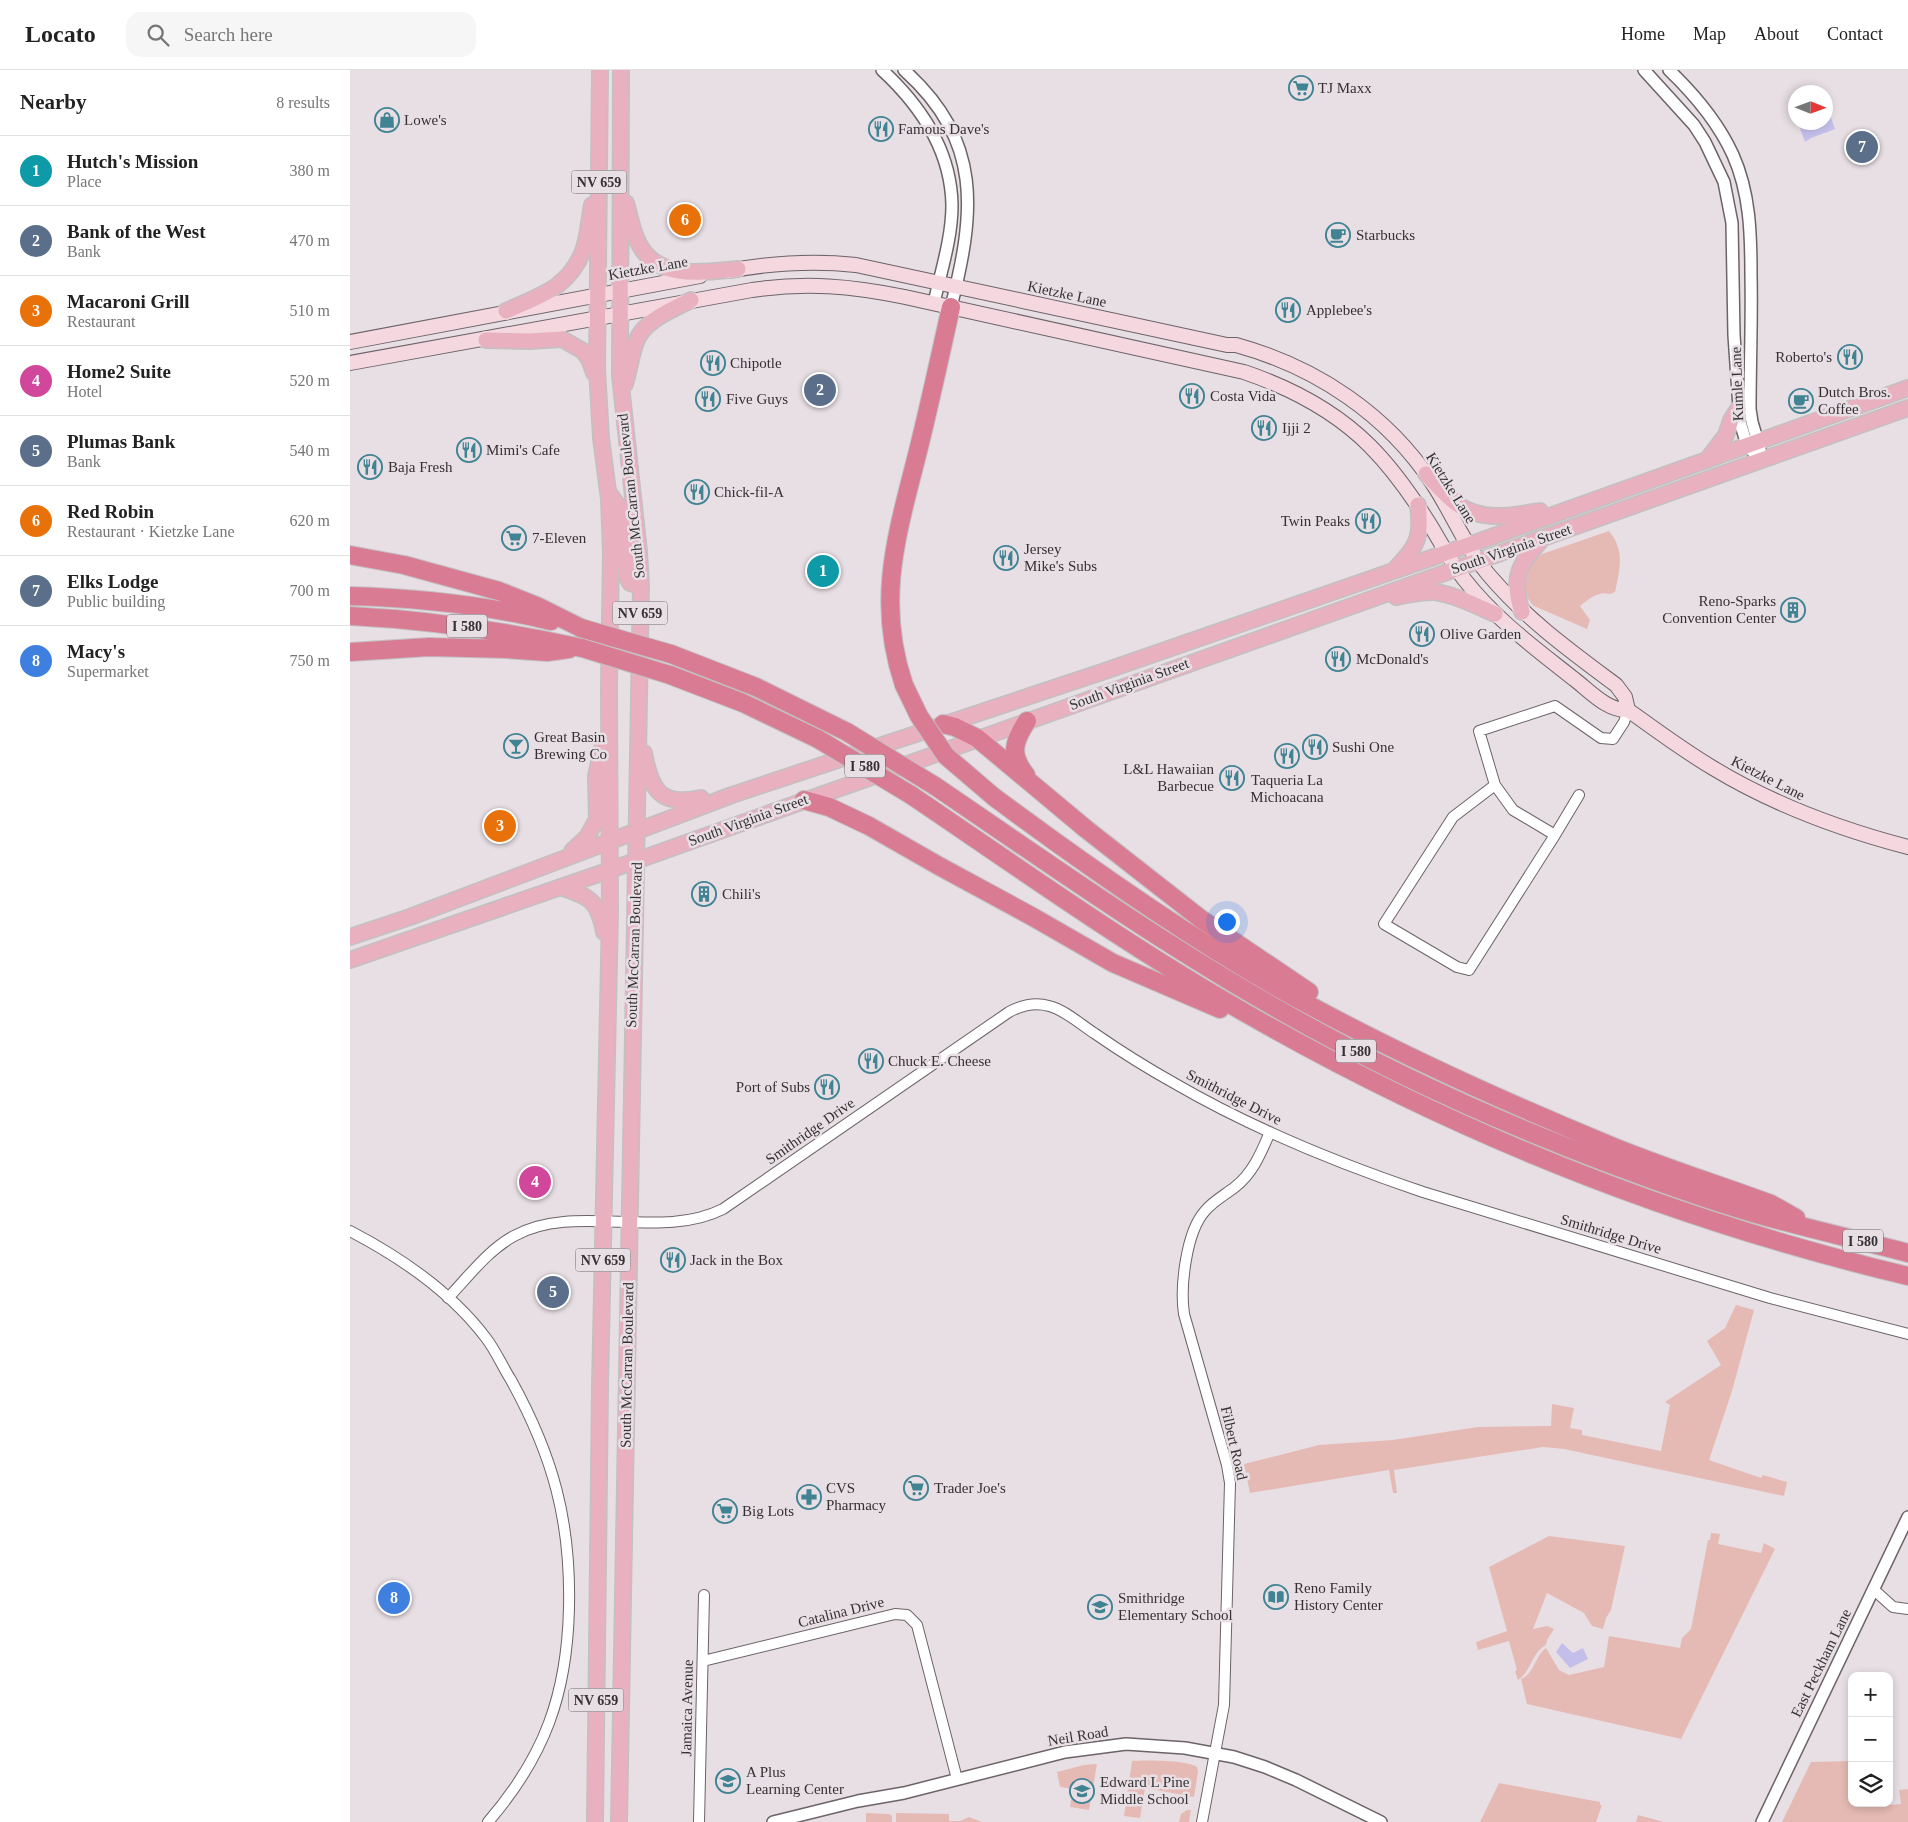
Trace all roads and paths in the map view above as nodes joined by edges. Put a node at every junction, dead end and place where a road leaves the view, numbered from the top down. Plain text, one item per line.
1 (600, 70) edge
2 (621, 70) edge
3 (882, 70) edge
4 (904, 70) edge
5 (1644, 70) edge
6 (1669, 70) edge
7 (599, 152) junction
8 (621, 183) junction
9 (1749, 211) junction
10 (1732, 223) junction
11 (738, 269) junction
12 (938, 282) junction
13 (956, 286) junction
14 (621, 290) junction
15 (598, 294) junction
16 (691, 300) junction
17 (934, 303) junction
18 (951, 307) junction
19 (506, 311) junction
20 (620, 313) junction
21 (598, 319) junction
22 (486, 340) junction
23 (350, 342) edge
24 (350, 363) edge
25 (597, 382) junction
26 (1908, 388) edge
27 (621, 398) junction
28 (1908, 408) edge
29 (1738, 409) junction
30 (1753, 443) junction
31 (1707, 460) junction
32 (1761, 460) junction
33 (1426, 474) junction
34 (608, 492) junction
35 (1418, 506) junction
36 (1576, 506) junction
37 (1544, 537) junction
38 (1467, 545) junction
39 (1447, 552) junction
40 (350, 555) edge
41 (1478, 560) junction
42 (1457, 568) junction
43 (1395, 570) junction
44 (641, 586) junction
45 (350, 596) edge
46 (1360, 602) junction
47 (1522, 612) junction
48 (1495, 614) junction
49 (350, 616) edge
50 (581, 628) junction
51 (582, 648) junction
52 (1165, 650) junction
53 (350, 652) edge
54 (1172, 669) junction
55 (1628, 710) junction
56 (639, 711) junction
57 (1027, 720) junction
58 (609, 723) junction
59 (943, 724) junction
60 (977, 738) junction
61 (763, 784) junction
62 (1495, 785) junction
63 (1043, 794) junction
64 (1579, 795) dead end
65 (804, 800) junction
66 (637, 829) junction
67 (1555, 836) junction
68 (610, 840) junction
69 (1908, 848) edge
70 (566, 856) junction
71 (636, 860) junction
72 (610, 870) junction
73 (560, 887) junction
74 (350, 937) edge
75 (609, 955) junction
76 (350, 960) edge
77 (1291, 1039) junction
78 (1481, 1089) junction
79 (1270, 1132) junction
80 (603, 1221) junction
81 (628, 1222) junction
82 (1818, 1230) junction
83 (350, 1231) edge
84 (1908, 1253) edge
85 (1908, 1276) edge
86 (448, 1298) junction
87 (1908, 1334) edge
88 (1908, 1517) edge
89 (1873, 1590) junction
90 (704, 1595) dead end
91 (1908, 1609) edge
92 (702, 1661) junction
93 (1215, 1752) junction
94 (957, 1778) junction
95 (488, 1822) edge
96 (594, 1822) edge
97 (619, 1822) edge
98 (699, 1822) edge
99 (772, 1822) edge
100 (1202, 1822) edge
101 (1381, 1822) edge
102 (1762, 1822) edge

1 - 7 main road, South McCarran Boulevard / NV 659
2 - 8 main road, South McCarran Boulevard / NV 659
3 - 12 street
4 - 13 street
5 - 10 street, Kumle Lane
6 - 9 street, Kumle Lane
7 - 15 main road, South McCarran Boulevard / NV 659
7 - 19 main road
8 - 11 main road
8 - 14 main road, South McCarran Boulevard / NV 659
9 - 10 street
9 - 30 street, Kumle Lane
10 - 29 street, Kumle Lane
11 - 12 main road, Kietzke Lane
11 - 14 main road, Kietzke Lane
12 - 13 main road, Kietzke Lane
12 - 17 street
13 - 18 street
13 - 33 main road, Kietzke Lane
14 - 15 main road, Kietzke Lane
14 - 20 main road, South McCarran Boulevard / NV 659
15 - 19 main road, Kietzke Lane
15 - 21 main road, South McCarran Boulevard / NV 659
16 - 17 main road, Kietzke Lane
16 - 20 main road, Kietzke Lane
16 - 27 main road
17 - 18 main road, Kietzke Lane
18 - 35 main road, Kietzke Lane
18 - 78 highway, bridge
19 - 23 main road, Kietzke Lane
20 - 21 main road, Kietzke Lane
20 - 27 main road, South McCarran Boulevard / NV 659
21 - 22 main road, Kietzke Lane
21 - 25 main road, South McCarran Boulevard / NV 659
22 - 24 main road, Kietzke Lane
22 - 25 main road
25 - 34 main road, South McCarran Boulevard / NV 659
26 - 30 main road, South Virginia Street
27 - 44 main road, South McCarran Boulevard / NV 659
28 - 32 main road, South Virginia Street
29 - 30 street, Kumle Lane
29 - 31 main road
30 - 31 main road, South Virginia Street
30 - 32 street, Kumle Lane
31 - 36 main road, South Virginia Street
32 - 37 main road, South Virginia Street
33 - 36 main road
33 - 38 main road, Kietzke Lane
34 - 44 main road
34 - 58 main road, South McCarran Boulevard / NV 659
35 - 39 main road, Kietzke Lane
35 - 43 main road
36 - 38 main road, South Virginia Street
37 - 41 main road, South Virginia Street
37 - 47 main road
38 - 39 main road, South Virginia Street
38 - 41 main road, Kietzke Lane
39 - 42 main road, Kietzke Lane
39 - 43 main road, South Virginia Street
40 - 50 highway
41 - 42 main road, South Virginia Street
41 - 47 main road, Kietzke Lane
42 - 46 main road, South Virginia Street
42 - 48 main road, Kietzke Lane
43 - 52 main road, South Virginia Street
44 - 56 main road, South McCarran Boulevard / NV 659
45 - 50 highway, I 580
46 - 48 main road
46 - 54 main road, South Virginia Street
47 - 55 main road, Kietzke Lane
48 - 55 main road, Kietzke Lane
49 - 51 highway, I 580
50 - 82 highway, I 580, bridge
51 - 53 highway
51 - 77 highway, I 580, bridge
52 - 54 main road
52 - 59 main road, South Virginia Street
54 - 57 main road, South Virginia Street
55 - 62 street
55 - 69 main road, Kietzke Lane
56 - 61 main road
56 - 66 main road, South McCarran Boulevard / NV 659
57 - 60 main road, South Virginia Street
57 - 63 highway
58 - 68 main road, South McCarran Boulevard / NV 659
58 - 70 main road
59 - 60 highway
59 - 61 main road, South Virginia Street
60 - 63 highway
60 - 65 main road, South Virginia Street
61 - 66 main road, South Virginia Street
62 - 67 street
62 - 67 street
63 - 78 highway
64 - 67 street
65 - 71 main road, South Virginia Street
65 - 77 highway
66 - 68 main road, South Virginia Street
66 - 71 main road, South McCarran Boulevard / NV 659
68 - 70 main road, South Virginia Street
68 - 72 main road, South McCarran Boulevard / NV 659
70 - 74 main road, South Virginia Street
71 - 72 main road, South Virginia Street
71 - 81 main road, South McCarran Boulevard / NV 659
72 - 73 main road, South Virginia Street
72 - 75 main road, South McCarran Boulevard / NV 659
73 - 75 main road
73 - 76 main road, South Virginia Street
75 - 80 main road, South McCarran Boulevard / NV 659
77 - 85 highway, I 580
78 - 82 highway
79 - 81 street, Smithridge Drive
79 - 87 street, Smithridge Drive
79 - 93 street, Filbert Road
80 - 81 street, Smithridge Drive
80 - 86 street, Smithridge Drive
80 - 96 main road, South McCarran Boulevard / NV 659
81 - 97 main road, South McCarran Boulevard / NV 659
82 - 84 highway, I 580
83 - 86 street
86 - 95 street
88 - 89 street, East Peckham Lane
89 - 91 street
89 - 102 street, East Peckham Lane
90 - 92 street, Jamaica Avenue
92 - 94 street, Catalina Drive
92 - 98 street, Jamaica Avenue
93 - 94 street, Neil Road
93 - 100 street, Filbert Road
93 - 101 street, Neil Road
94 - 99 street, Neil Road

